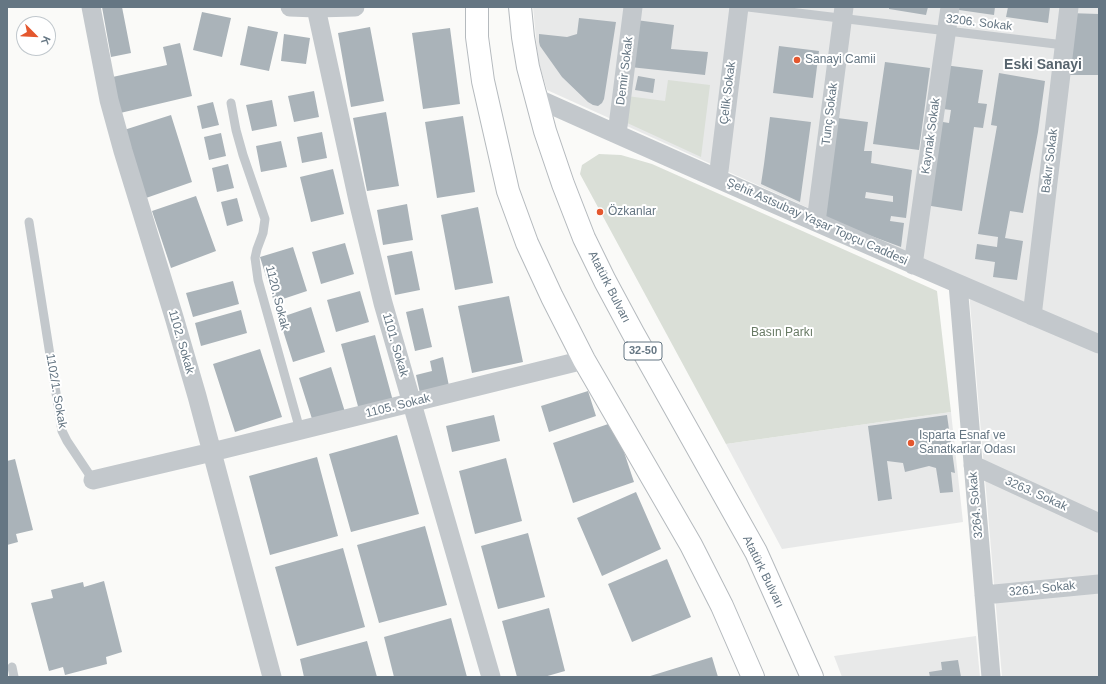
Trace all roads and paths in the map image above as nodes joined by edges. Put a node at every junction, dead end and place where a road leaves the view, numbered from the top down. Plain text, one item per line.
1 (91, 7) edge
2 (290, 7) edge
3 (355, 7) edge
4 (477, 7) edge
5 (520, 7) edge
6 (633, 7) edge
7 (739, 7) edge
8 (748, 7) edge
9 (950, 7) edge
10 (1069, 7) edge
11 (316, 8) junction
12 (843, 13) edge
13 (946, 31) junction
14 (1064, 45) junction
15 (536, 98) junction
16 (231, 103) dead end
17 (617, 134) junction
18 (718, 179) junction
19 (29, 222) dead end
20 (816, 222) junction
21 (913, 264) junction
22 (958, 284) junction
23 (1032, 316) junction
24 (1099, 344) edge
25 (584, 360) junction
26 (411, 402) junction
27 (300, 430) junction
28 (212, 452) junction
29 (973, 465) junction
30 (93, 480) joint
31 (1099, 522) edge
32 (1099, 584) edge
33 (984, 595) junction
34 (12, 667) dead end
35 (14, 677) edge
36 (272, 677) edge
37 (491, 677) edge
38 (753, 677) edge
39 (812, 677) edge
40 (991, 677) edge

1 - 28 street, 1102. Sokak
2 - 11 street
3 - 11 street
4 - 25 main road
5 - 15 main road, Atatürk Bulvarı / 32-50
6 - 17 street, Demir Sokak
7 - 18 street, Çelik Sokak
8 - 12 lane, 3206. Sokak
9 - 13 street, Kaynak Sokak
10 - 14 street, Bakır Sokak
11 - 26 street, 1101. Sokak
12 - 13 lane, 3206. Sokak
12 - 20 street, Tunç Sokak
13 - 14 lane, 3206. Sokak
13 - 21 street, Kaynak Sokak
14 - 23 street, Bakır Sokak
15 - 17 street, Şehit Astsubay Yaşar Topçu Caddesi
15 - 39 main road, Atatürk Bulvarı / 32-50
16 - 27 lane, 1120. Sokak
17 - 18 street, Şehit Astsubay Yaşar Topçu Caddesi
18 - 20 street, Şehit Astsubay Yaşar Topçu Caddesi
19 - 30 lane, 1102/1. Sokak
20 - 21 street, Şehit Astsubay Yaşar Topçu Caddesi
21 - 22 street, Şehit Astsubay Yaşar Topçu Caddesi
22 - 23 street, Şehit Astsubay Yaşar Topçu Caddesi
22 - 29 street, 3264. Sokak
23 - 24 street, Şehit Astsubay Yaşar Topçu Caddesi
25 - 26 street, 1105. Sokak
25 - 38 main road
26 - 27 street, 1105. Sokak
26 - 37 street, 1101. Sokak
27 - 28 street, 1105. Sokak
28 - 30 street, 1102/1. Sokak
28 - 36 street, 1102. Sokak
29 - 31 street, 3263. Sokak
29 - 33 street, 3264. Sokak
32 - 33 street, 3261. Sokak
33 - 40 street, 3264. Sokak
34 - 35 lane

